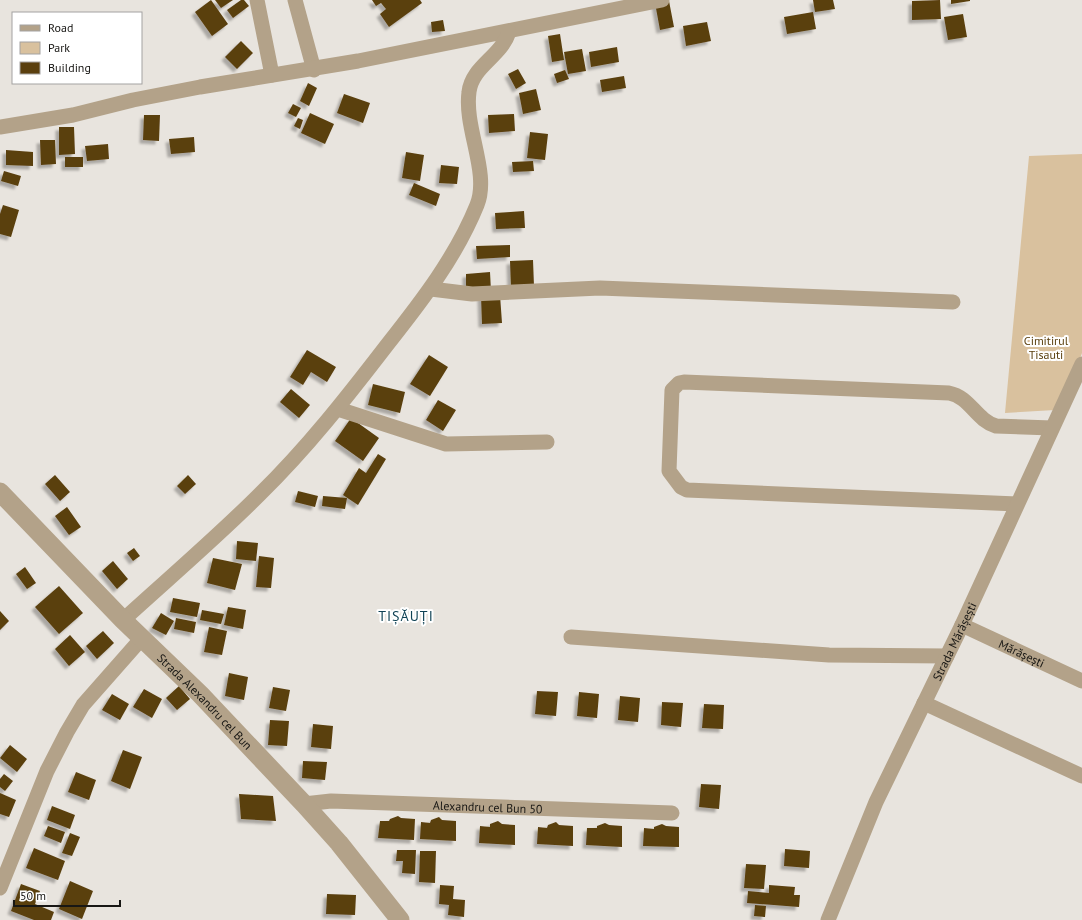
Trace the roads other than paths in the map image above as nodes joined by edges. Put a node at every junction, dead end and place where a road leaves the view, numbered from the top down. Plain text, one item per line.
1 (257, 0) edge
2 (295, 0) edge
3 (662, 0) edge
4 (509, 32) junction
5 (314, 70) junction
6 (272, 75) junction
7 (0, 127) edge
8 (431, 289) junction
9 (953, 302) dead end
10 (1082, 364) edge
11 (1076, 395) edge
12 (338, 409) junction
13 (1052, 428) junction
14 (547, 442) dead end
15 (0, 492) edge
16 (1017, 504) junction
17 (123, 620) junction
18 (962, 625) junction
19 (571, 636) dead end
20 (142, 638) junction
21 (946, 656) junction
22 (1082, 681) edge
23 (924, 703) junction
24 (1082, 776) edge
25 (304, 804) junction
26 (672, 813) dead end
27 (0, 888) edge
28 (400, 920) edge
29 (828, 920) edge

1 - 6 street
2 - 5 street
3 - 4 street
4 - 5 street
4 - 8 street
5 - 6 street
6 - 7 street
8 - 9 street
8 - 12 street
10 - 11 street, Strada Mărășești
11 - 13 street, Strada Mărășești
12 - 14 street
12 - 17 street
13 - 16 street, Strada Mărășești
13 - 16 street
15 - 17 street, Strada Alexandru cel Bun
16 - 18 street, Strada Mărășești
17 - 20 street, Strada Alexandru cel Bun
18 - 21 street, Strada Mărășești
18 - 22 street, Mărășești
19 - 21 street
20 - 25 street, Strada Alexandru cel Bun
20 - 27 street
21 - 23 street, Strada Mărășești
23 - 24 street
23 - 29 street, Strada Mărășești
25 - 26 street, Alexandru cel Bun 50
25 - 28 street, Strada Alexandru cel Bun

